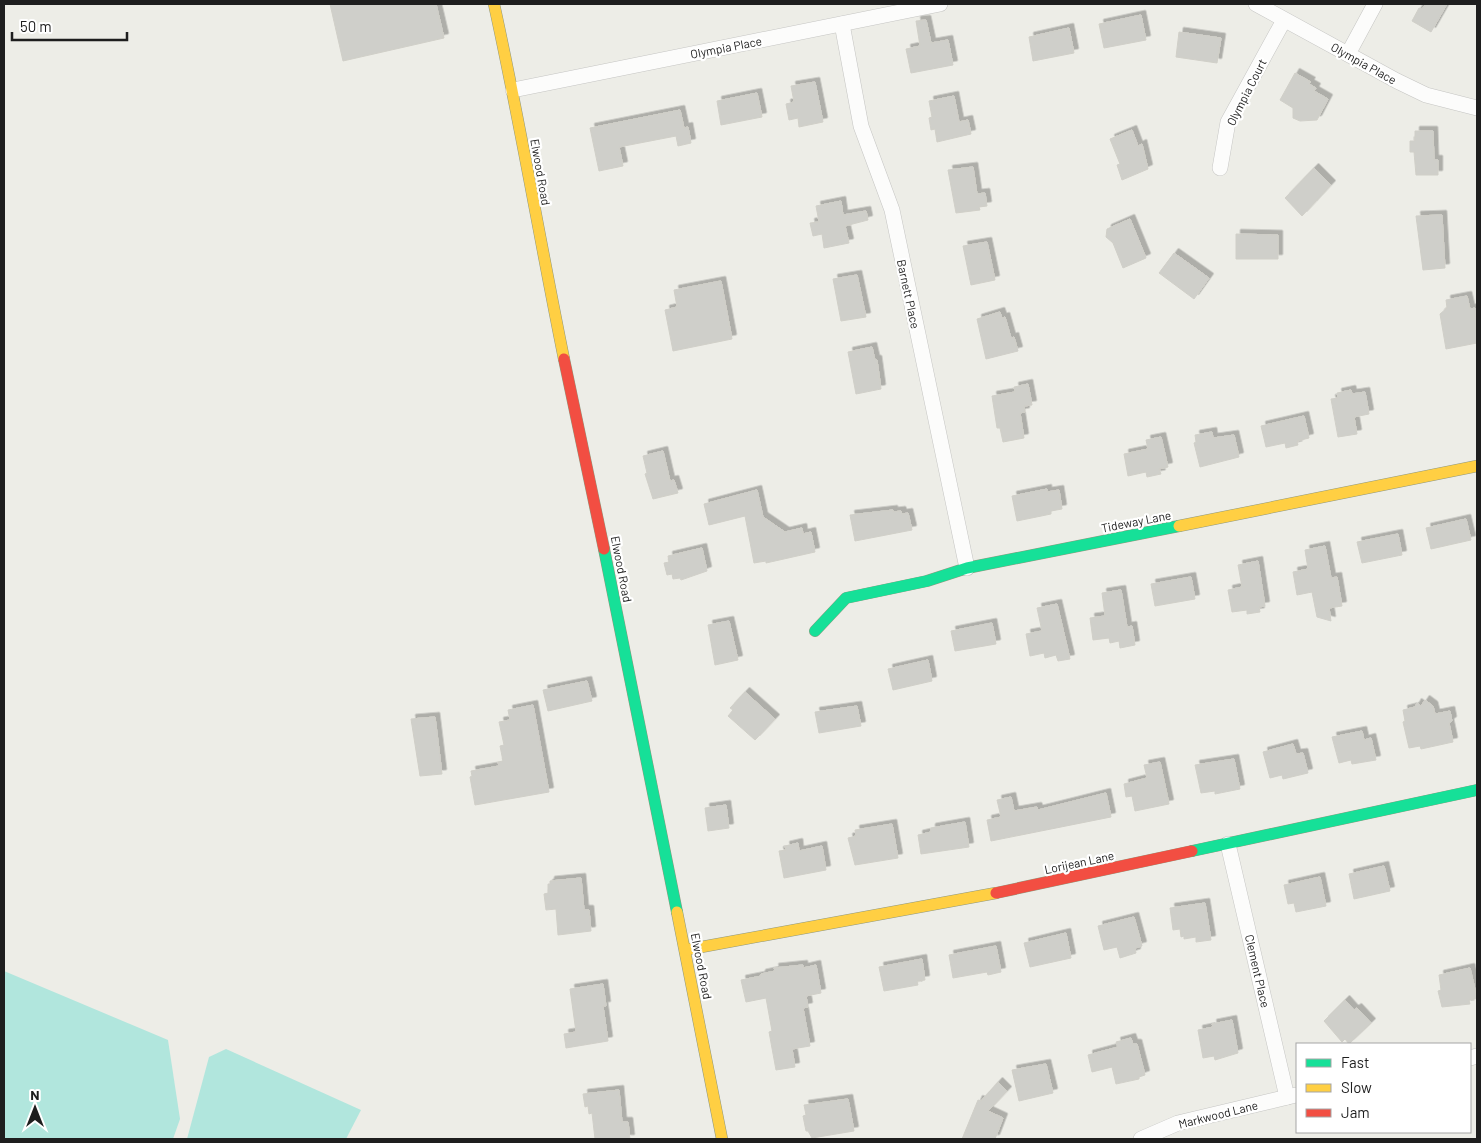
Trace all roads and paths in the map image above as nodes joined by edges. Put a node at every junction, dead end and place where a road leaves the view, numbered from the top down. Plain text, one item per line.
1 (494, 4) edge
2 (940, 4) edge
3 (1256, 4) edge
4 (1375, 4) edge
5 (1284, 20) junction
6 (842, 24) junction
7 (1348, 54) junction
8 (513, 90) junction
9 (1477, 108) edge
10 (1220, 168) dead end
11 (1477, 466) edge
12 (967, 568) junction
13 (816, 631) dead end
14 (1477, 790) edge
15 (1228, 844) junction
16 (685, 950) junction
17 (1292, 1096) edge
18 (722, 1139) edge
19 (1141, 1139) edge

1 - 8 street, Elwood Road
2 - 6 street, Olympia Place
3 - 5 street, Olympia Place
4 - 7 street
5 - 7 street, Olympia Place
5 - 10 street, Olympia Court
6 - 8 street, Olympia Place
6 - 12 street, Barnett Place
7 - 9 street, Olympia Place
8 - 16 street, Elwood Road
11 - 12 street, Tideway Lane
12 - 13 street, Tideway Lane
14 - 15 street, Lorijean Lane
15 - 16 street, Lorijean Lane
15 - 17 street, Clement Place
16 - 18 street, Elwood Road
17 - 19 street, Markwood Lane

